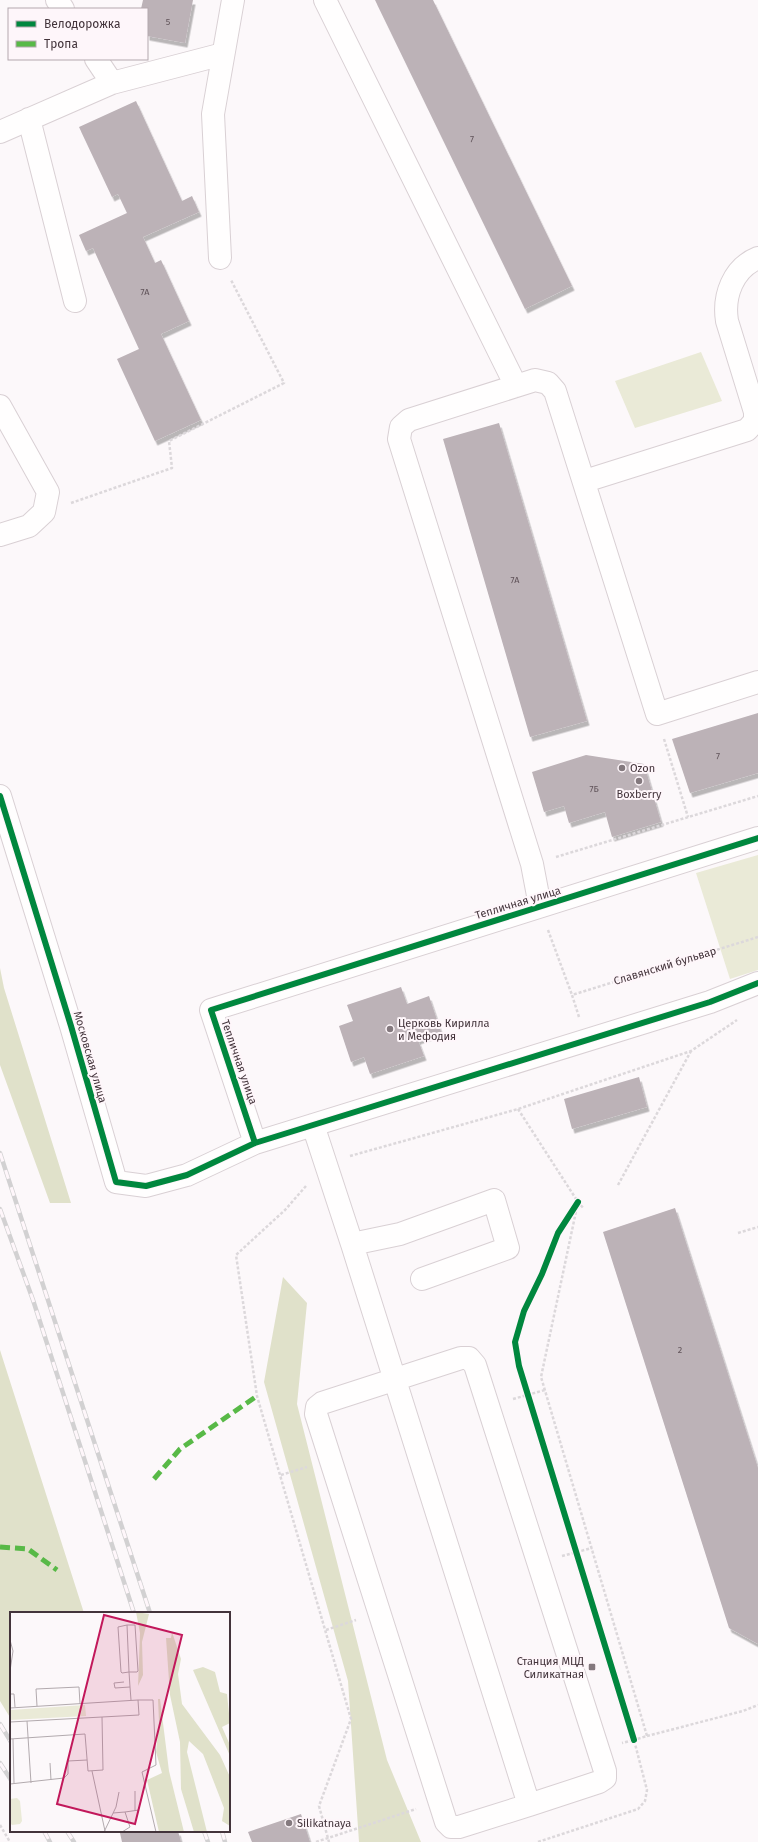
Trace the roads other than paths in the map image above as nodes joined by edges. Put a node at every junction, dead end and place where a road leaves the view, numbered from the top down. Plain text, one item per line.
1 (233, 0) edge
2 (326, 0) edge
3 (223, 54) junction
4 (97, 60) edge
5 (112, 83) junction
6 (29, 119) junction
7 (0, 132) edge
8 (220, 258) road end
9 (758, 258) edge
10 (75, 301) dead end
11 (516, 386) junction
12 (0, 406) edge
13 (585, 481) junction
14 (0, 535) edge
15 (758, 682) edge
16 (0, 796) edge
17 (758, 838) edge
18 (540, 906) junction
19 (758, 983) edge
20 (313, 1125) junction
21 (255, 1143) junction
22 (352, 1244) junction
23 (422, 1279) dead end
24 (395, 1380) junction
25 (529, 1805) junction

1 - 3 street
2 - 11 street
3 - 5 street
3 - 8 street
4 - 5 street
5 - 6 street
6 - 7 street
6 - 10 street
9 - 13 street
11 - 13 street
11 - 18 street
12 - 14 street
13 - 15 street
16 - 21 street, Московская улица
17 - 18 street, Тепличная улица
18 - 21 street, Тепличная улица
19 - 20 street
20 - 21 street
20 - 22 street
22 - 23 street
22 - 24 street
24 - 25 street
24 - 25 street
24 - 25 street

